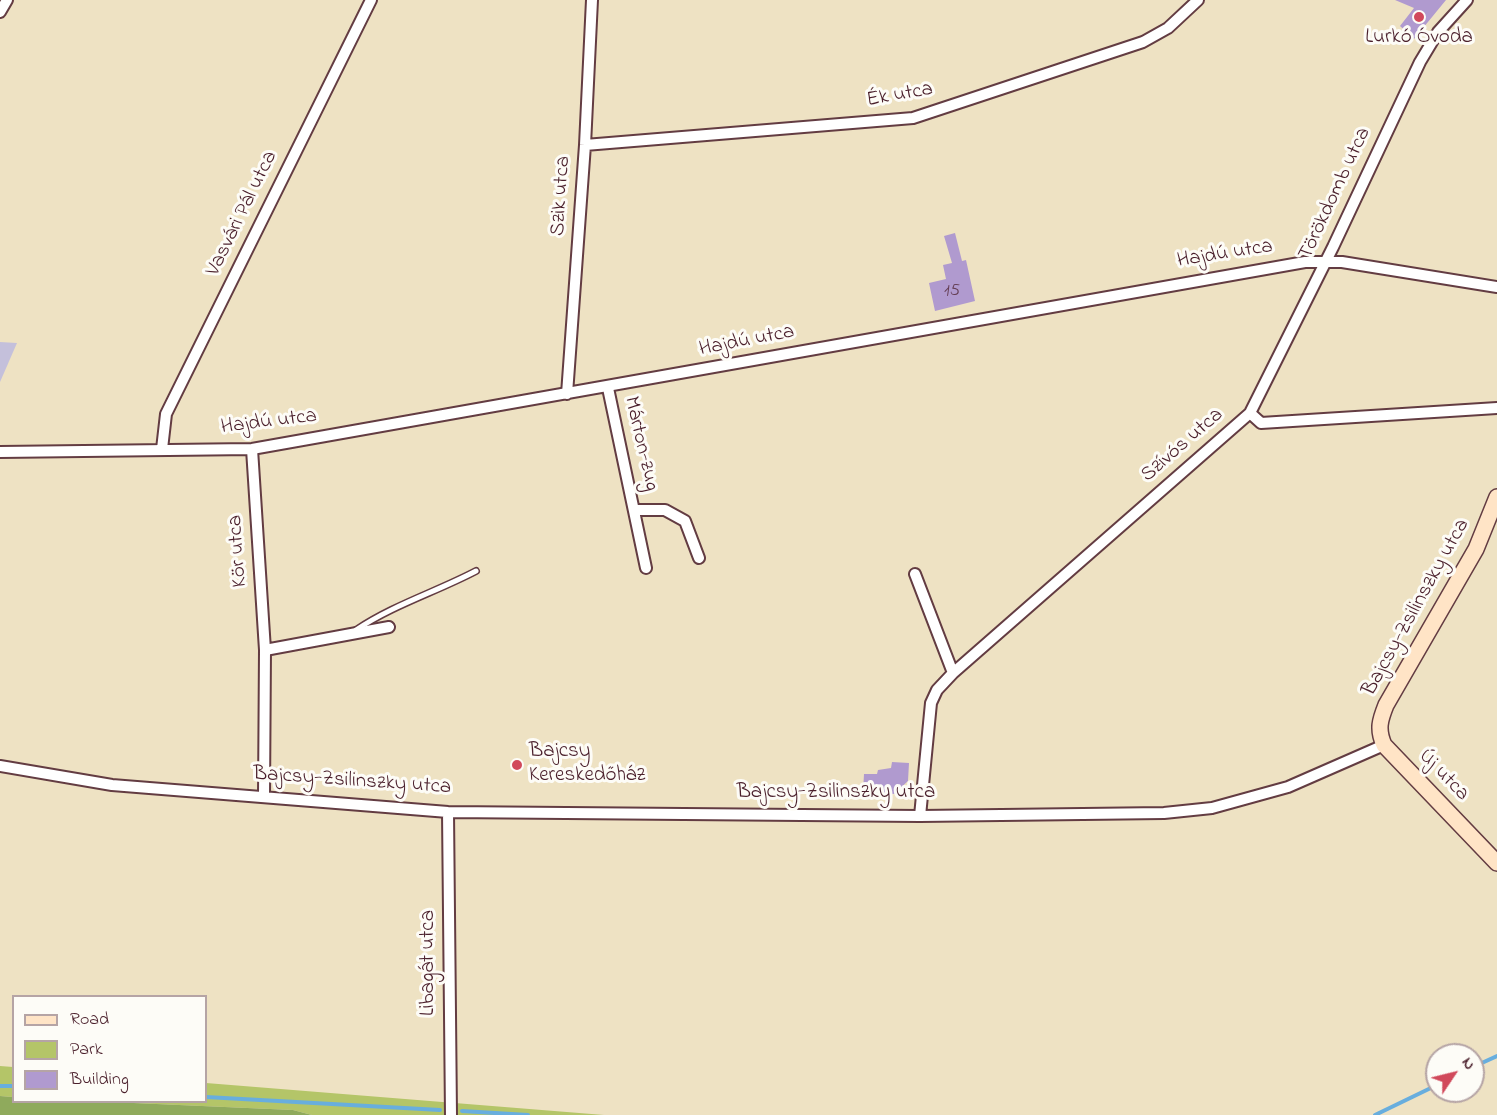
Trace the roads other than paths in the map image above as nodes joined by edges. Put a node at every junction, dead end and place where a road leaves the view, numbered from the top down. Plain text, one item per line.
1 (7, 0) edge
2 (371, 0) edge
3 (592, 0) edge
4 (1198, 0) edge
5 (1467, 0) edge
6 (0, 12) edge
7 (585, 145) junction
8 (1327, 260) junction
9 (1497, 287) edge
10 (608, 388) junction
11 (567, 394) junction
12 (1497, 408) edge
13 (1250, 413) junction
14 (162, 449) junction
15 (252, 449) junction
16 (0, 452) edge
17 (1497, 497) edge
18 (635, 510) junction
19 (699, 558) dead end
20 (646, 568) dead end
21 (476, 572) dead end
22 (915, 574) dead end
23 (389, 627) dead end
24 (350, 635) junction
25 (265, 650) junction
26 (952, 673) junction
27 (1384, 745) junction
28 (0, 766) edge
29 (264, 796) junction
30 (448, 812) junction
31 (920, 816) junction
32 (1497, 863) edge
33 (451, 1115) edge

1 - 6 street
2 - 14 street, Vasvári Pál utca
3 - 7 street, Szik utca
4 - 7 street, Ék utca
5 - 8 street, Törökdomb utca
7 - 11 street, Szik utca
8 - 9 street, Hajdú utca
8 - 10 street, Hajdú utca
8 - 13 street, Törökdomb utca
10 - 11 street, Hajdú utca
10 - 18 street, Márton-zug
11 - 15 street, Hajdú utca
12 - 13 street, Szívós utca
13 - 26 street, Szívós utca
14 - 15 street, Hajdú utca
14 - 16 street, Hajdú utca
15 - 25 street, Kör utca
17 - 27 main road, Bajcsy-Zsilinszky utca
18 - 19 street, Márton-zug
18 - 20 street, Márton-zug
21 - 24 lane
22 - 26 street
23 - 24 street
24 - 25 street
25 - 29 street, Kör utca
26 - 31 street, Szívós utca
27 - 31 street, Bajcsy-Zsilinszky utca
27 - 32 main road, Új utca
28 - 29 street, Bajcsy-Zsilinszky utca
29 - 30 street, Bajcsy-Zsilinszky utca
30 - 31 street, Bajcsy-Zsilinszky utca
30 - 33 street, Libagát utca

